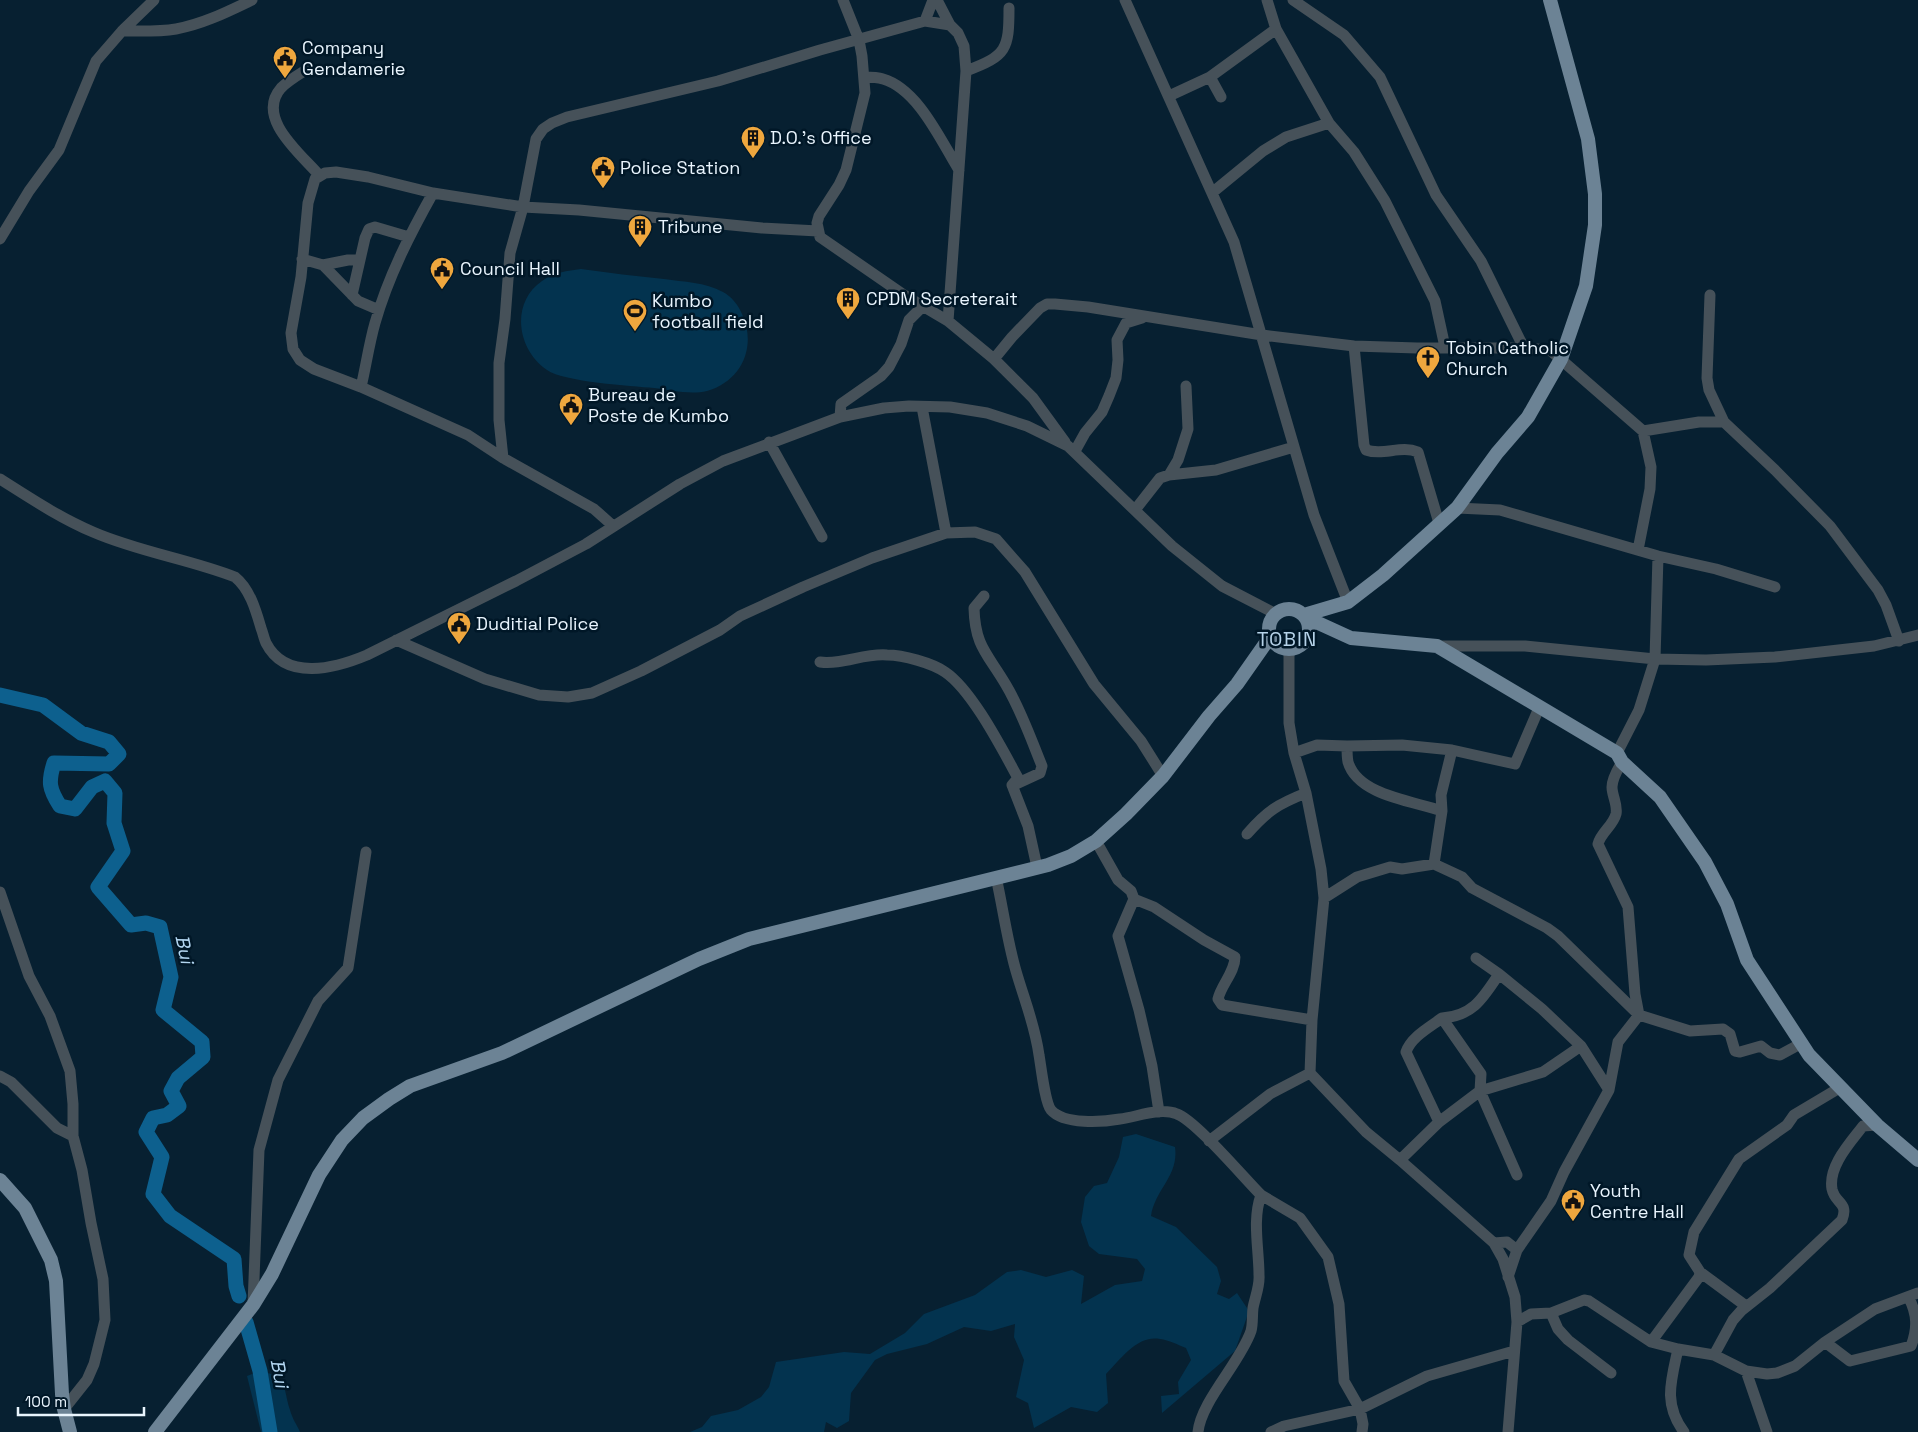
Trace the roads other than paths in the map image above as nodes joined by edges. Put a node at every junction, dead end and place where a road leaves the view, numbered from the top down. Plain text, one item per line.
1 (154, 0) edge
2 (252, 0) edge
3 (843, 0) edge
4 (935, 0) edge
5 (1125, 0) edge
6 (1267, 0) edge
7 (1293, 0) edge
8 (1550, 0) edge
9 (1009, 8) dead end
10 (925, 21) junction
11 (950, 25) junction
12 (1276, 29) junction
13 (122, 32) junction
14 (858, 40) junction
15 (306, 70) dead end
16 (966, 71) junction
17 (864, 77) junction
18 (1210, 77) junction
19 (1169, 96) junction
20 (1221, 97) dead end
21 (1329, 124) junction
22 (959, 170) junction
23 (319, 175) junction
24 (1213, 192) junction
25 (433, 193) junction
26 (523, 207) junction
27 (818, 231) junction
28 (409, 237) junction
29 (0, 238) edge
30 (302, 259) junction
31 (360, 260) junction
32 (323, 265) junction
33 (352, 295) junction
34 (904, 295) junction
35 (1710, 295) dead end
36 (923, 306) junction
37 (379, 310) junction
38 (1144, 317) junction
39 (909, 320) junction
40 (948, 321) junction
41 (1262, 335) junction
42 (1354, 346) junction
43 (1445, 347) junction
44 (1524, 348) junction
45 (994, 359) junction
46 (1561, 359) junction
47 (1186, 386) dead end
48 (361, 387) junction
49 (922, 407) junction
50 (840, 417) junction
51 (1724, 422) junction
52 (1643, 431) junction
53 (769, 442) junction
54 (1294, 447) junction
55 (1072, 448) junction
56 (503, 458) junction
57 (1169, 475) junction
58 (0, 479) edge
59 (1457, 508) junction
60 (1134, 510) junction
61 (1439, 523) junction
62 (612, 525) junction
63 (946, 533) junction
64 (822, 537) dead end
65 (1638, 550) junction
66 (1658, 556) junction
67 (1774, 587) dead end
68 (984, 596) dead end
69 (1348, 602) junction
70 (1276, 614) junction
71 (1305, 616) junction
72 (1918, 635) edge
73 (1270, 637) junction
74 (396, 640) junction
75 (1899, 641) junction
76 (1438, 646) junction
77 (1289, 650) junction
78 (1655, 658) junction
79 (820, 662) dead end
80 (1538, 708) junction
81 (1347, 746) junction
82 (1452, 750) junction
83 (1294, 753) junction
84 (1620, 757) junction
85 (1163, 776) junction
86 (1012, 785) junction
87 (1306, 793) junction
88 (1442, 811) junction
89 (1247, 834) dead end
90 (1096, 841) junction
91 (366, 852) dead end
92 (1434, 864) junction
93 (1037, 867) junction
94 (996, 878) junction
95 (0, 892) edge
96 (1324, 898) junction
97 (1134, 899) junction
98 (1476, 958) dead end
99 (1500, 974) junction
100 (1639, 1015) junction
101 (1442, 1018) junction
102 (1312, 1020) junction
103 (1802, 1043) junction
104 (1581, 1046) junction
105 (1310, 1073) junction
106 (0, 1076) edge
107 (1841, 1087) junction
108 (1609, 1090) junction
109 (1480, 1091) junction
110 (1159, 1112) junction
111 (1439, 1122) junction
112 (1877, 1125) junction
113 (73, 1136) junction
114 (1209, 1141) junction
115 (1400, 1160) junction
116 (1918, 1160) edge
117 (1517, 1174) dead end
118 (0, 1180) edge
119 (1261, 1195) junction
120 (1494, 1243) junction
121 (1517, 1250) junction
122 (1700, 1272) junction
123 (1508, 1276) junction
124 (1913, 1295) edge
125 (253, 1305) junction
126 (1746, 1306) junction
127 (1551, 1313) junction
128 (1517, 1322) junction
129 (1651, 1342) junction
130 (1825, 1342) junction
131 (1678, 1349) junction
132 (1514, 1351) junction
133 (1714, 1355) junction
134 (1746, 1371) junction
135 (1611, 1372) dead end
136 (64, 1409) junction
137 (1360, 1409) junction
138 (1507, 1430) edge
139 (70, 1432) edge
140 (155, 1432) edge
141 (1198, 1432) edge
142 (1271, 1432) edge
143 (1362, 1432) edge
144 (1684, 1432) edge
145 (1768, 1432) edge

1 - 13 street
2 - 13 street
3 - 14 street
4 - 10 street
4 - 11 street
5 - 19 street
6 - 12 street
7 - 44 street
8 - 46 main road
9 - 16 street
10 - 11 street
10 - 14 street
11 - 16 street
12 - 18 street
12 - 21 street
13 - 29 street
14 - 17 street
14 - 26 street
15 - 23 street
16 - 22 street
17 - 22 street
17 - 27 street
18 - 19 street
18 - 20 street
19 - 24 street
21 - 24 street
21 - 43 street
22 - 40 street
23 - 25 street
23 - 30 street
24 - 41 street
25 - 26 street
25 - 28 street
26 - 27 street
26 - 56 street
27 - 34 street
28 - 31 street
28 - 37 street
30 - 32 street
30 - 48 street
31 - 32 street
31 - 33 street
32 - 33 street
33 - 37 street
34 - 36 street
34 - 39 street
35 - 51 street
36 - 39 street
36 - 40 street
37 - 48 street
38 - 41 street
38 - 45 street
38 - 55 street
39 - 50 street
40 - 45 street
41 - 42 street
41 - 54 street
42 - 43 street
42 - 61 street
43 - 44 street
44 - 46 street
45 - 55 street
46 - 52 street
46 - 59 main road
47 - 57 street
48 - 56 street
49 - 50 street
49 - 55 street
49 - 63 street
50 - 53 street
51 - 52 street
51 - 75 street
52 - 65 street
53 - 62 street
53 - 64 street
54 - 57 street
54 - 69 street
55 - 60 street
56 - 62 street
57 - 60 street
58 - 74 street
59 - 61 main road
59 - 65 street
60 - 70 street
61 - 69 main road
62 - 74 street
63 - 74 street
63 - 85 street
65 - 66 street
66 - 67 street
66 - 78 street
68 - 86 street
69 - 71 main road
70 - 71 main road
70 - 73 main road
71 - 76 main road
71 - 77 main road
72 - 75 street
73 - 77 main road
73 - 85 main road
75 - 78 street
76 - 78 street
76 - 80 main road
77 - 83 street
78 - 84 street
79 - 86 street
80 - 82 street
80 - 84 main road
81 - 82 street
81 - 83 street
81 - 88 street
82 - 88 street
83 - 87 street
84 - 100 street
84 - 103 main road
85 - 90 main road
86 - 93 street
87 - 89 street
87 - 96 street
88 - 92 street
90 - 93 main road
90 - 97 street
91 - 125 street
92 - 96 street
92 - 100 street
93 - 94 main road
94 - 110 street
94 - 125 main road
95 - 113 street
96 - 102 street
97 - 102 street
97 - 110 street
98 - 99 street
99 - 101 street
99 - 104 street
100 - 103 street
100 - 108 street
101 - 109 street
101 - 111 street
102 - 105 street
103 - 107 main road
104 - 108 street
104 - 109 street
105 - 114 street
105 - 115 street
106 - 113 street
107 - 112 main road
107 - 122 street
108 - 121 street
109 - 111 street
109 - 117 street
110 - 114 street
111 - 115 street
112 - 116 main road
112 - 126 street
113 - 136 street
114 - 119 street
115 - 120 street
118 - 136 main road
119 - 137 street
119 - 141 street
120 - 121 street
120 - 123 street
121 - 123 street
122 - 126 street
122 - 129 street
123 - 128 street
124 - 130 street
124 - 130 street
125 - 140 main road
126 - 133 street
127 - 128 street
127 - 129 street
127 - 135 street
128 - 132 street
129 - 131 street
130 - 134 street
131 - 133 street
131 - 144 street
132 - 137 street
132 - 138 street
133 - 134 street
134 - 145 street
136 - 139 main road
137 - 142 street
137 - 143 street

